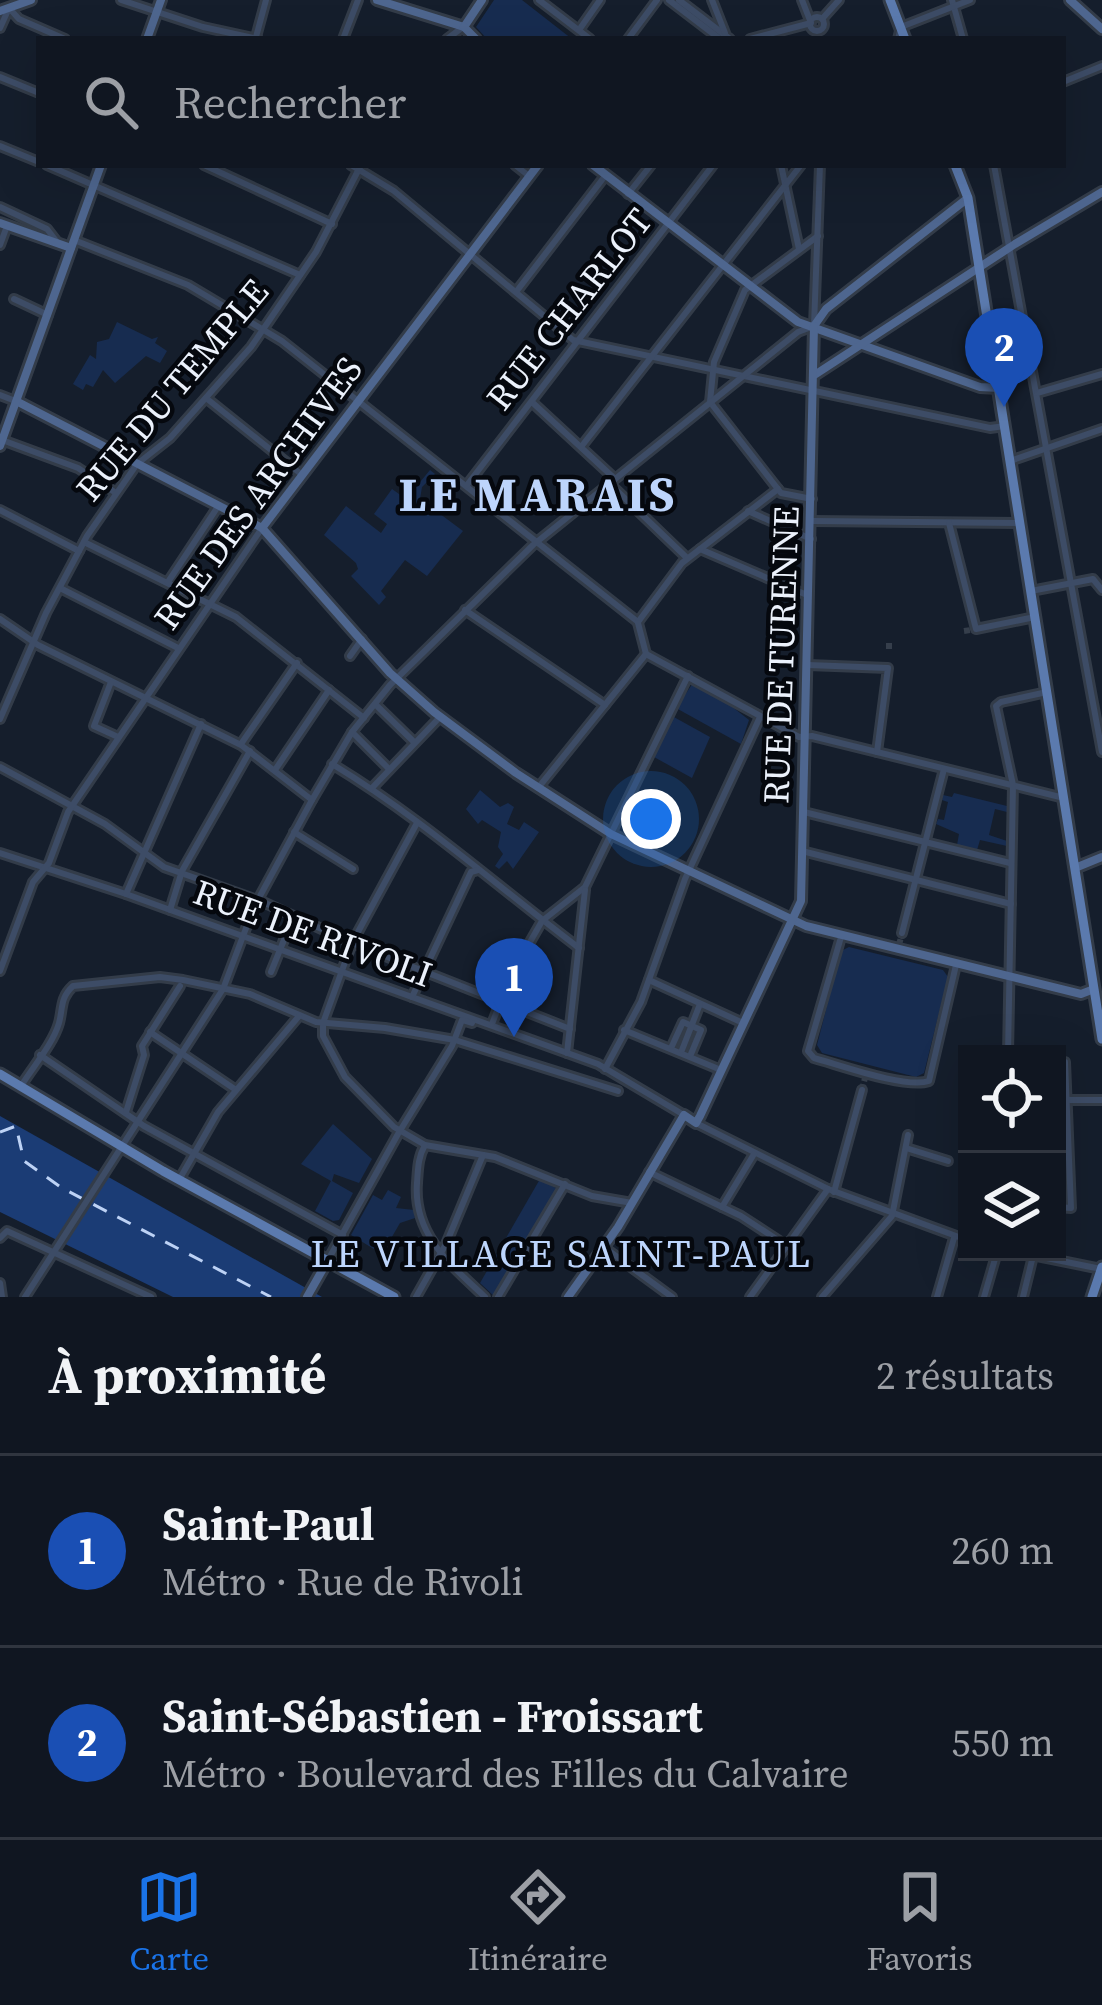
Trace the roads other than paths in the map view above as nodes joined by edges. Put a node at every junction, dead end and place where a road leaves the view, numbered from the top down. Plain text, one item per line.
1 (32, 0) edge
2 (121, 0) edge
3 (161, 0) edge
4 (266, 0) edge
5 (358, 0) edge
6 (377, 0) edge
7 (482, 0) edge
8 (600, 0) edge
9 (657, 0) edge
10 (669, 0) edge
11 (679, 0) edge
12 (712, 0) edge
13 (802, 0) edge
14 (838, 0) edge
15 (890, 0) edge
16 (970, 0) edge
17 (1070, 0) edge
18 (541, 1) edge
19 (953, 3) edge
20 (6, 6) edge
21 (157, 13) junction
22 (464, 27) junction
23 (0, 28) edge
24 (1102, 28) edge
25 (578, 30) junction
26 (817, 30) edge
27 (901, 35) edge
28 (58, 36) edge
29 (148, 36) edge
30 (247, 36) edge
31 (257, 36) edge
32 (344, 36) edge
33 (451, 36) edge
34 (473, 36) edge
35 (586, 36) edge
36 (630, 36) edge
37 (723, 36) edge
38 (724, 36) edge
39 (725, 36) edge
40 (772, 36) edge
41 (962, 36) edge
42 (1102, 66) edge
43 (0, 77) edge
44 (1066, 81) edge
45 (36, 92) edge
46 (0, 146) edge
47 (36, 160) edge
48 (55, 168) edge
49 (100, 168) edge
50 (211, 168) edge
51 (356, 168) edge
52 (360, 168) edge
53 (519, 168) edge
54 (536, 168) edge
55 (597, 168) edge
56 (649, 168) edge
57 (710, 168) edge
58 (782, 168) edge
59 (799, 168) edge
60 (820, 168) edge
61 (957, 168) edge
62 (995, 168) edge
63 (530, 176) junction
64 (604, 176) junction
65 (94, 184) junction
66 (785, 186) junction
67 (1102, 192) edge
68 (628, 194) junction
69 (968, 198) junction
70 (0, 207) edge
71 (4, 224) edge
72 (332, 224) junction
73 (668, 224) junction
74 (818, 236) junction
75 (57, 242) junction
76 (73, 243) junction
77 (0, 245) edge
78 (1009, 248) junction
79 (799, 249) junction
80 (470, 253) junction
81 (724, 265) junction
82 (979, 268) junction
83 (300, 275) junction
84 (751, 286) junction
85 (516, 292) junction
86 (14, 298) dead end
87 (48, 315) junction
88 (814, 326) junction
89 (263, 329) junction
90 (578, 342) junction
91 (862, 344) junction
92 (652, 357) junction
93 (712, 370) junction
94 (1102, 374) edge
95 (815, 375) junction
96 (743, 376) junction
97 (999, 388) junction
98 (814, 391) junction
99 (1036, 393) junction
100 (0, 394) edge
101 (206, 398) junction
102 (356, 401) junction
103 (18, 402) junction
104 (532, 402) junction
105 (710, 402) junction
106 (1005, 426) junction
107 (1102, 429) edge
108 (1, 443) edge
109 (581, 447) junction
110 (1046, 451) junction
111 (1010, 461) junction
112 (137, 464) junction
113 (301, 474) junction
114 (611, 481) junction
115 (467, 485) junction
116 (778, 489) junction
117 (116, 493) junction
118 (812, 499) junction
119 (219, 505) junction
120 (0, 510) edge
121 (748, 511) junction
122 (812, 521) junction
123 (949, 523) junction
124 (1020, 523) junction
125 (262, 528) junction
126 (811, 539) junction
127 (538, 542) junction
128 (81, 547) junction
129 (700, 549) junction
130 (687, 559) junction
131 (167, 584) junction
132 (1072, 585) junction
133 (60, 587) junction
134 (1102, 590) edge
135 (1031, 591) junction
136 (810, 597) junction
137 (208, 604) junction
138 (465, 610) junction
139 (1035, 617) junction
140 (0, 619) edge
141 (638, 622) junction
142 (362, 639) junction
143 (33, 642) junction
144 (178, 648) junction
145 (646, 654) junction
146 (350, 656) dead end
147 (297, 663) junction
148 (808, 665) junction
149 (688, 676) junction
150 (396, 679) junction
151 (111, 682) junction
152 (329, 690) junction
153 (1047, 692) junction
154 (145, 699) junction
155 (374, 704) junction
156 (605, 706) junction
157 (440, 717) junction
158 (760, 717) junction
159 (364, 718) junction
160 (0, 719) edge
161 (201, 724) junction
162 (352, 732) junction
163 (806, 736) junction
164 (119, 738) junction
165 (414, 742) junction
166 (241, 745) junction
167 (250, 751) junction
168 (877, 752) junction
169 (1102, 752) edge
170 (332, 764) junction
171 (0, 767) edge
172 (388, 769) junction
173 (944, 769) junction
174 (275, 770) junction
175 (1013, 784) junction
176 (372, 788) junction
177 (538, 788) junction
178 (1064, 798) junction
179 (312, 800) junction
180 (72, 806) junction
181 (804, 812) junction
182 (417, 823) junction
183 (294, 832) junction
184 (611, 834) junction
185 (926, 842) junction
186 (802, 851) junction
187 (144, 853) junction
188 (0, 854) edge
189 (1102, 856) edge
190 (1012, 863) junction
191 (45, 866) junction
192 (1075, 868) junction
193 (353, 869) dead end
194 (478, 869) junction
195 (182, 872) junction
196 (688, 873) junction
197 (915, 880) junction
198 (585, 886) junction
199 (125, 894) junction
200 (572, 897) junction
201 (257, 901) junction
202 (584, 902) junction
203 (1011, 904) junction
204 (170, 910) junction
205 (294, 915) junction
206 (792, 920) junction
207 (542, 921) junction
208 (902, 933) tunnel mouth
209 (841, 937) junction
210 (241, 938) junction
211 (352, 943) junction
212 (579, 948) junction
213 (280, 949) junction
214 (956, 965) junction
215 (0, 971) edge
216 (422, 971) junction
217 (271, 972) dead end
218 (340, 973) junction
219 (1010, 976) junction
220 (649, 980) junction
221 (181, 983) junction
222 (1098, 988) edge
223 (224, 989) junction
224 (412, 997) junction
225 (500, 1002) junction
226 (700, 1004) junction
227 (299, 1016) junction
228 (322, 1023) junction
229 (692, 1023) junction
230 (746, 1025) junction
231 (491, 1028) junction
232 (570, 1029) junction
233 (624, 1030) junction
234 (151, 1032) junction
235 (1102, 1039) edge
236 (455, 1040) junction
237 (1008, 1045) edge
238 (672, 1046) dead end
239 (682, 1050) dead end
240 (567, 1053) junction
241 (691, 1054) dead end
242 (40, 1055) junction
243 (182, 1055) junction
244 (605, 1069) junction
245 (723, 1071) junction
246 (0, 1074) edge
247 (1066, 1081) edge
248 (21, 1086) junction
249 (236, 1090) junction
250 (862, 1090) tunnel mouth
251 (618, 1091) dead end
252 (1067, 1100) junction
253 (1102, 1100) edge
254 (126, 1113) junction
255 (684, 1115) junction
256 (138, 1122) junction
257 (696, 1123) junction
258 (401, 1131) junction
259 (908, 1135) dead end
260 (425, 1145) junction
261 (122, 1147) junction
262 (906, 1148) junction
263 (193, 1154) junction
264 (754, 1154) junction
265 (483, 1155) junction
266 (948, 1161) dead end
267 (649, 1172) junction
268 (179, 1180) junction
269 (565, 1184) junction
270 (831, 1191) junction
271 (632, 1203) junction
272 (722, 1207) junction
273 (1066, 1208) edge
274 (892, 1216) junction
275 (343, 1235) junction
276 (0, 1238) edge
277 (954, 1238) junction
278 (958, 1239) edge
279 (787, 1246) junction
280 (57, 1248) junction
281 (605, 1248) junction
282 (440, 1253) junction
283 (328, 1260) junction
284 (994, 1261) edge
285 (1032, 1261) edge
286 (1062, 1261) edge
287 (1102, 1268) edge
288 (0, 1283) edge
289 (148, 1296) edge
290 (2, 1297) edge
291 (26, 1297) edge
292 (307, 1297) edge
293 (394, 1297) edge
294 (416, 1297) edge
295 (485, 1297) edge
296 (498, 1297) edge
297 (568, 1297) edge
298 (672, 1297) edge
299 (750, 1297) edge
300 (822, 1297) edge
301 (937, 1297) edge
302 (984, 1297) edge
303 (1023, 1297) edge
304 (1092, 1297) edge

1 - 20 street
2 - 21 street
3 - 21 street
4 - 31 street
5 - 32 street
6 - 22 street
7 - 22 street
8 - 25 street
9 - 36 street
10 - 37 street
11 - 38 street
12 - 39 street
13 - 26 street
14 - 26 street
15 - 27 main road
16 - 19 street
17 - 24 street
18 - 25 street
19 - 27 street
19 - 41 street
20 - 23 street
20 - 28 street
21 - 29 street
21 - 30 street
22 - 33 street
22 - 34 street
25 - 35 street
26 - 40 street
42 - 44 street
43 - 45 street
46 - 47 street
48 - 65 street
49 - 65 street
50 - 72 street
51 - 72 street, RUE DU TEMPLE
52 - 80 street
53 - 63 street
54 - 63 street, RUE DES ARCHIVES
55 - 64 street
56 - 68 street
57 - 73 street, RUE CHARLOT
58 - 66 street
59 - 66 street
60 - 74 street, RUE DE TURENNE
61 - 69 main road
62 - 78 street
63 - 80 street, RUE DES ARCHIVES
64 - 68 street
64 - 85 street
65 - 76 street
65 - 83 street
66 - 79 street
66 - 81 street
67 - 78 street
68 - 73 street
69 - 82 main road
69 - 88 street
70 - 75 street
71 - 75 street
71 - 77 street
72 - 83 street, RUE DU TEMPLE
73 - 81 street
73 - 90 street, RUE CHARLOT
74 - 79 street
74 - 88 street, RUE DE TURENNE
75 - 76 street
76 - 87 street
76 - 89 street
78 - 82 street
78 - 99 street
79 - 84 street
80 - 85 street
80 - 102 street, RUE DES ARCHIVES
81 - 84 street
81 - 92 street
82 - 91 street
82 - 97 main road
83 - 89 street, RUE DU TEMPLE
84 - 88 street
84 - 93 street
85 - 90 street
86 - 87 street
87 - 103 street
88 - 91 street
88 - 95 street, RUE DE TURENNE
88 - 96 street
89 - 101 street, RUE DU TEMPLE
89 - 102 street
90 - 92 street
90 - 104 street, RUE CHARLOT
91 - 95 street
91 - 97 street
92 - 93 street
92 - 109 street
93 - 96 street
93 - 105 street
94 - 99 street
95 - 98 street, RUE DE TURENNE
96 - 98 street
96 - 105 street
97 - 106 main road
98 - 106 street
98 - 118 street, RUE DE TURENNE
99 - 110 street
100 - 103 street
101 - 112 street, RUE DU TEMPLE
101 - 113 street
102 - 113 street, RUE DES ARCHIVES
102 - 115 street
103 - 108 street
103 - 112 street
104 - 109 street
104 - 115 street, RUE CHARLOT
105 - 114 street
105 - 116 street
106 - 111 main road
107 - 110 street
108 - 117 street
109 - 114 street
110 - 111 street
110 - 132 street
111 - 124 main road
112 - 117 street, RUE DU TEMPLE
112 - 119 street
113 - 125 street, RUE DES ARCHIVES
114 - 127 street
114 - 130 street
115 - 127 street
116 - 118 street
116 - 121 street
117 - 128 street, RUE DU TEMPLE
118 - 122 street, RUE DE TURENNE
119 - 125 street
119 - 131 street
120 - 128 street
121 - 126 street
121 - 129 street
122 - 123 street
122 - 126 street, RUE DE TURENNE
123 - 124 street
123 - 139 street
124 - 135 main road
125 - 137 street, RUE DES ARCHIVES
125 - 142 street
126 - 136 street, RUE DE TURENNE
127 - 138 street
127 - 141 street
128 - 131 street
128 - 133 street, RUE DU TEMPLE
129 - 130 street
129 - 136 street
130 - 141 street
131 - 137 street
132 - 134 street
132 - 135 street
132 - 169 street
133 - 143 street, RUE DU TEMPLE
133 - 144 street
135 - 139 main road
136 - 148 street, RUE DE TURENNE
137 - 144 street, RUE DES ARCHIVES
137 - 147 street
138 - 150 street
138 - 156 street
139 - 153 main road
140 - 143 street
141 - 145 street
142 - 146 street
142 - 150 street
143 - 151 street
143 - 160 street, RUE DU TEMPLE
144 - 154 street, RUE DES ARCHIVES
145 - 149 street
145 - 156 street
147 - 152 street
147 - 166 street
148 - 163 street, RUE DE TURENNE
148 - 168 street
149 - 158 street
149 - 184 street
150 - 155 street
150 - 157 street
151 - 154 street
151 - 164 street
152 - 159 street
152 - 174 street
153 - 175 street
153 - 178 main road
154 - 161 street
154 - 164 street, RUE DES ARCHIVES
155 - 159 street
155 - 165 street
156 - 177 street
157 - 165 street
157 - 177 street
158 - 163 street
158 - 196 street
159 - 162 street
161 - 166 street
161 - 187 street
162 - 170 street
162 - 172 street
163 - 168 street
163 - 181 street, RUE DE TURENNE
164 - 180 street, RUE DES ARCHIVES
165 - 172 street
166 - 167 street
167 - 174 street
167 - 195 street
168 - 173 street
170 - 176 street
170 - 179 street
171 - 180 street
172 - 176 street
173 - 175 street
173 - 185 street
174 - 179 street
175 - 178 street
175 - 190 street
176 - 182 street
177 - 184 street
178 - 192 main road
179 - 183 street
180 - 187 street
180 - 191 street, RUE DES ARCHIVES
181 - 185 street
181 - 186 street, RUE DE TURENNE
182 - 194 street
182 - 211 street
183 - 193 street
183 - 201 street
184 - 196 street
184 - 198 street
185 - 190 street
185 - 197 street
186 - 197 street
186 - 206 street, RUE DE TURENNE
187 - 195 street
187 - 199 street
188 - 191 street, RUE DE RIVOLI
189 - 192 street
190 - 203 street
191 - 199 street, RUE DE RIVOLI
191 - 215 street, RUE DES ARCHIVES
192 - 222 main road
194 - 207 street
194 - 216 street
195 - 201 street
195 - 204 street
196 - 206 street
196 - 220 street
197 - 203 street
197 - 208 street
198 - 200 street
198 - 202 street
199 - 204 street, RUE DE RIVOLI
200 - 202 street
200 - 207 street
201 - 205 street
201 - 210 street
202 - 212 street
203 - 219 street
204 - 210 street, RUE DE RIVOLI
205 - 211 street
205 - 213 street
206 - 209 street
206 - 230 street, RUE DE TURENNE
207 - 212 street
207 - 225 street
209 - 214 street
209 - 214 street
210 - 213 street, RUE DE RIVOLI
210 - 223 street
211 - 216 street
211 - 218 street
212 - 232 street
213 - 217 street
213 - 218 street, RUE DE RIVOLI
214 - 219 street
216 - 224 street
216 - 225 street
218 - 224 street, RUE DE RIVOLI
218 - 228 street
219 - 222 street
219 - 237 street
220 - 226 street
220 - 233 street
221 - 223 street
221 - 234 street
221 - 242 street
222 - 235 main road
223 - 227 street
223 - 243 street
224 - 231 street, RUE DE RIVOLI
225 - 231 street
225 - 232 street
226 - 229 street
226 - 230 street
227 - 228 street
227 - 249 street
228 - 236 street
228 - 258 street
229 - 238 street
229 - 239 street
229 - 241 street
230 - 245 street, RUE DE TURENNE
231 - 236 street, RUE DE RIVOLI
231 - 240 street, RUE DE RIVOLI
232 - 240 street
233 - 244 street
233 - 245 street
234 - 243 street
234 - 254 street
236 - 251 street
236 - 258 street
240 - 244 street, RUE DE RIVOLI
242 - 248 street
242 - 254 street
243 - 249 street
243 - 256 street
244 - 255 street, RUE DE RIVOLI
245 - 257 street, RUE DE TURENNE
246 - 248 main road
247 - 252 street
248 - 261 main road
249 - 263 street
250 - 270 street
252 - 253 street
252 - 273 street
254 - 256 street
255 - 257 street
255 - 267 street
256 - 261 street
256 - 263 street
257 - 264 street
258 - 260 street
258 - 275 street
259 - 262 street
260 - 265 street
260 - 282 street
261 - 268 main road
261 - 280 street
262 - 266 street
262 - 274 street
263 - 268 street
263 - 275 street
264 - 270 street
264 - 272 street
265 - 269 street
265 - 282 street
267 - 271 street
267 - 272 street
268 - 283 main road
269 - 271 street
269 - 296 street
270 - 274 street
270 - 279 street
271 - 281 street
272 - 279 street
274 - 277 street
274 - 300 street
275 - 283 street
276 - 280 street
277 - 278 street
277 - 301 street
279 - 299 street
280 - 289 street
280 - 291 street
281 - 297 street
281 - 298 street
282 - 294 street
282 - 295 street
283 - 292 street
283 - 293 main road
284 - 302 street
285 - 303 street
286 - 287 street
287 - 304 main road
288 - 290 street

